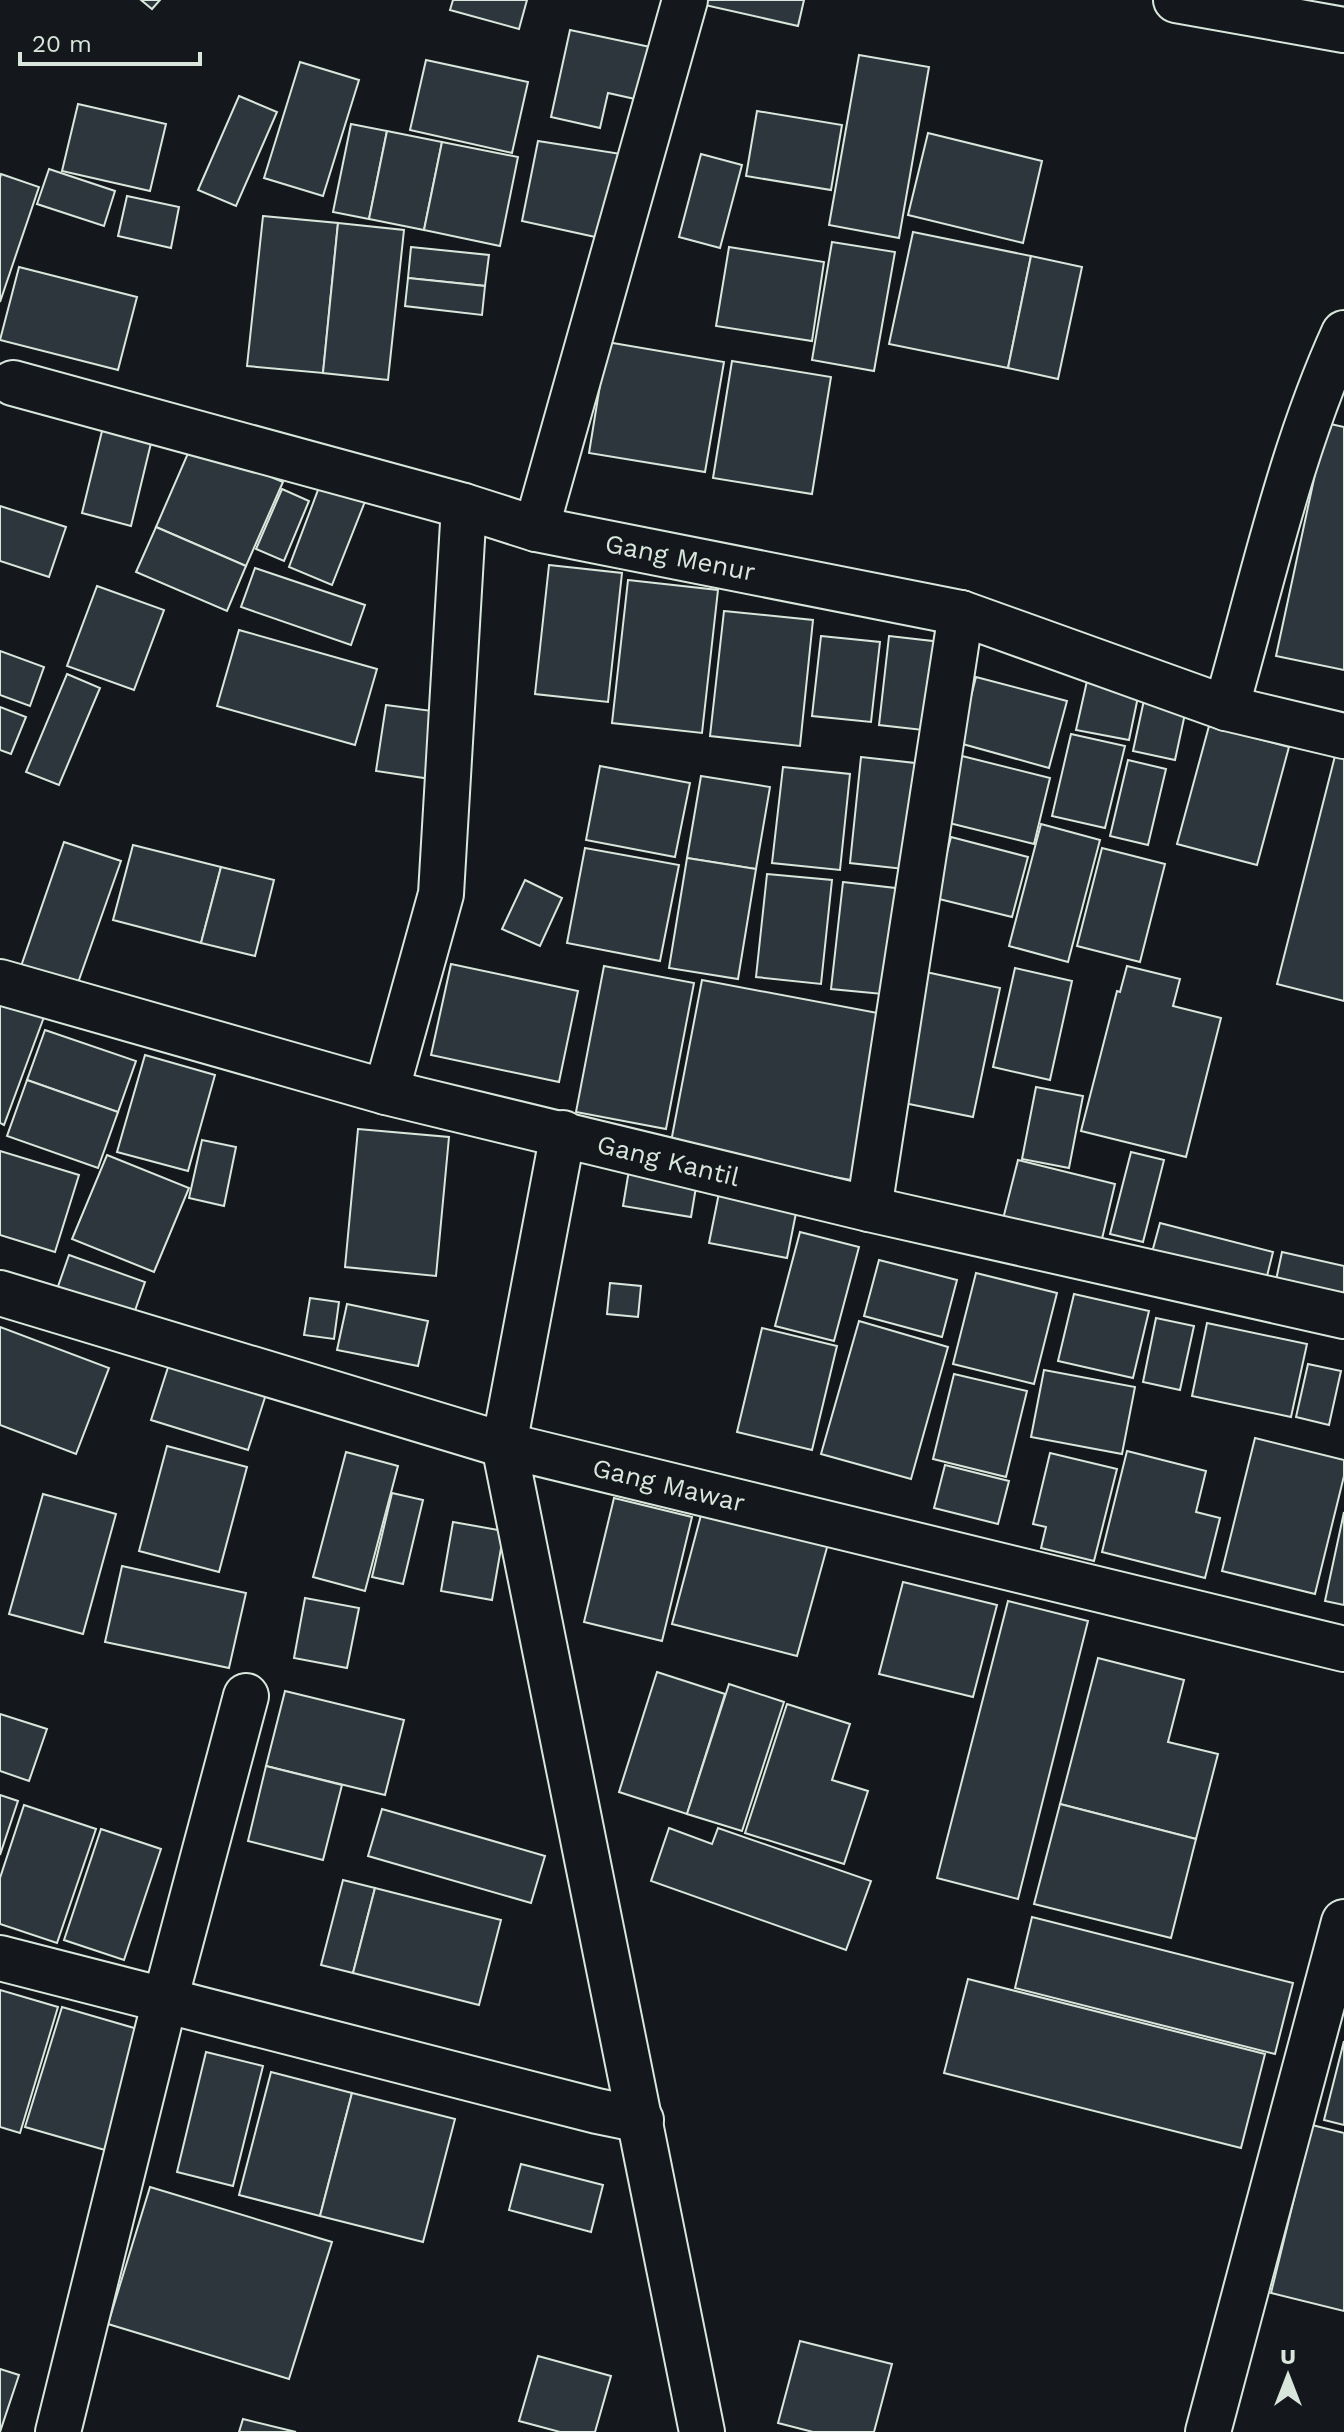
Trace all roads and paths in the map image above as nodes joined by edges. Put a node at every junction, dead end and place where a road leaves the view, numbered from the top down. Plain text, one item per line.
1 (685, 0) edge
2 (1176, 0) edge
3 (1344, 30) edge
4 (1344, 333) edge
5 (13, 383) dead end
6 (464, 506) junction
7 (536, 529) junction
8 (961, 613) junction
9 (1226, 708) junction
10 (1344, 736) edge
11 (0, 982) edge
12 (386, 1092) junction
13 (563, 1133) junction
14 (869, 1209) junction
15 (0, 1293) edge
16 (1344, 1316) edge
17 (504, 1445) junction
18 (1344, 1649) edge
19 (246, 1696) dead end
20 (1344, 1922) edge
21 (0, 1958) edge
22 (165, 2000) junction
23 (641, 2120) junction
24 (58, 2432) edge
25 (702, 2432) edge
26 (1208, 2432) edge

1 - 7 street
2 - 3 street
4 - 9 street
5 - 6 street, Gang Menur
6 - 7 street, Gang Menur
6 - 12 street
7 - 8 street, Gang Menur
8 - 9 street, Gang Menur
8 - 14 street
9 - 10 street, Gang Menur
11 - 12 street, Gang Kantil
12 - 13 street, Gang Kantil
13 - 14 street, Gang Kantil
13 - 17 street
14 - 16 street, Gang Kantil
15 - 17 street, Gang Mawar
17 - 18 street, Gang Mawar
17 - 23 street
19 - 22 street
20 - 26 street
21 - 22 street
22 - 23 street
22 - 24 street
23 - 25 street

